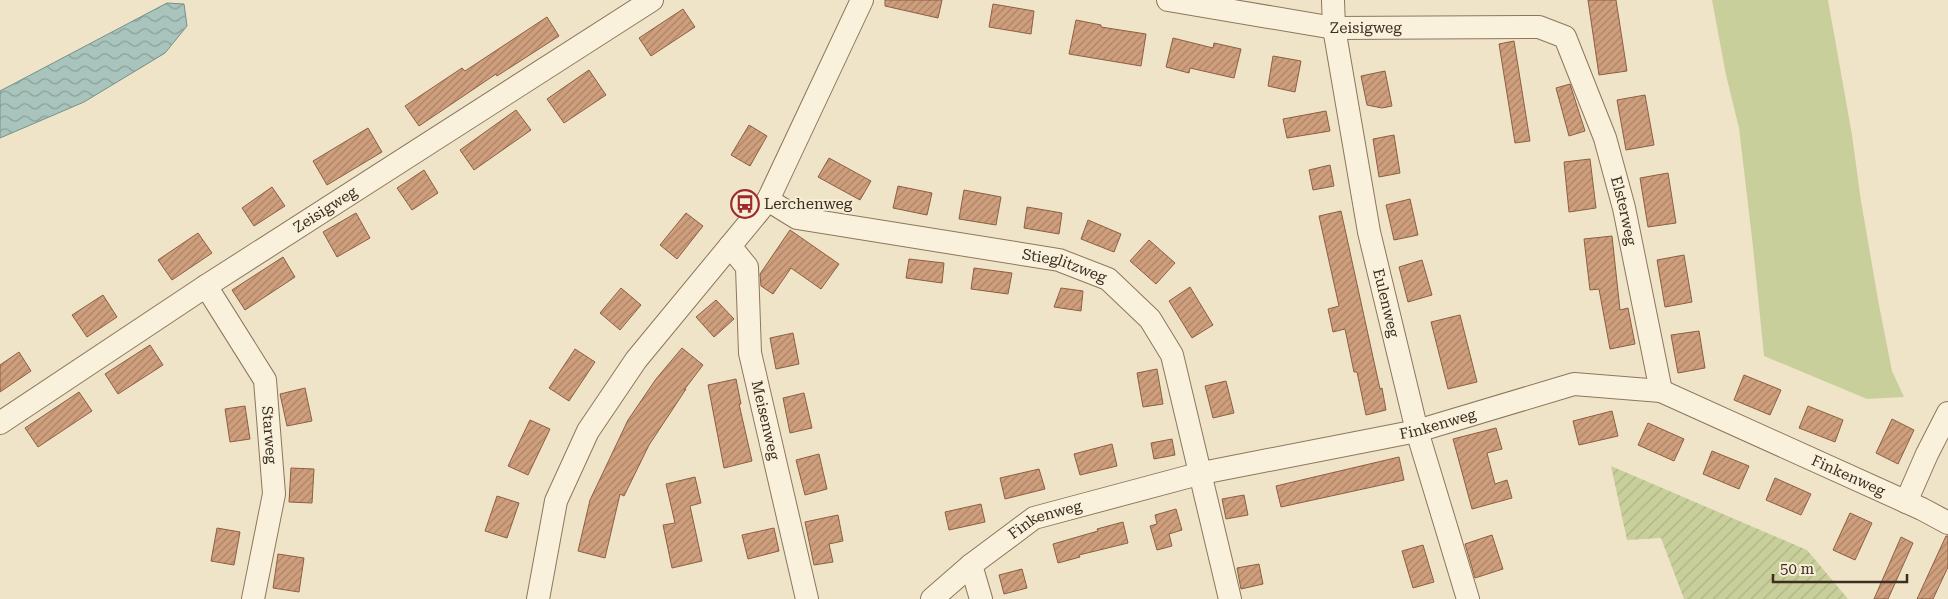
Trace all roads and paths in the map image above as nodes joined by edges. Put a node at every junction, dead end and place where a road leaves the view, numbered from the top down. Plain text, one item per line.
1 (652, 0) edge
2 (862, 0) edge
3 (1168, 0) edge
4 (1333, 0) edge
5 (1334, 28) junction
6 (1565, 37) joint
7 (768, 200) junction
8 (730, 246) junction
9 (206, 286) junction
10 (1661, 391) junction
11 (1948, 413) edge
12 (0, 424) edge
13 (1417, 431) junction
14 (1202, 473) junction
15 (1906, 502) junction
16 (1948, 524) edge
17 (971, 566) junction
18 (253, 599) edge
19 (538, 599) edge
20 (808, 599) edge
21 (932, 599) edge
22 (980, 599) edge
23 (1230, 599) edge
24 (1468, 599) edge

1 - 9 street, Zeisigweg
2 - 7 street
3 - 5 street, Zeisigweg
4 - 5 street, Eulenweg
5 - 6 street, Zeisigweg
5 - 13 street, Eulenweg
6 - 10 street, Elsterweg
7 - 8 street
7 - 14 street, Stieglitzweg
8 - 19 street
8 - 20 street, Meisenweg
9 - 12 street, Zeisigweg
9 - 18 street, Starweg
10 - 13 street, Finkenweg
10 - 15 street, Finkenweg
11 - 15 street
13 - 14 street, Finkenweg
13 - 24 street, Eulenweg
14 - 17 street, Finkenweg
14 - 23 street, Stieglitzweg
15 - 16 street, Finkenweg
17 - 21 street, Finkenweg
17 - 22 street

